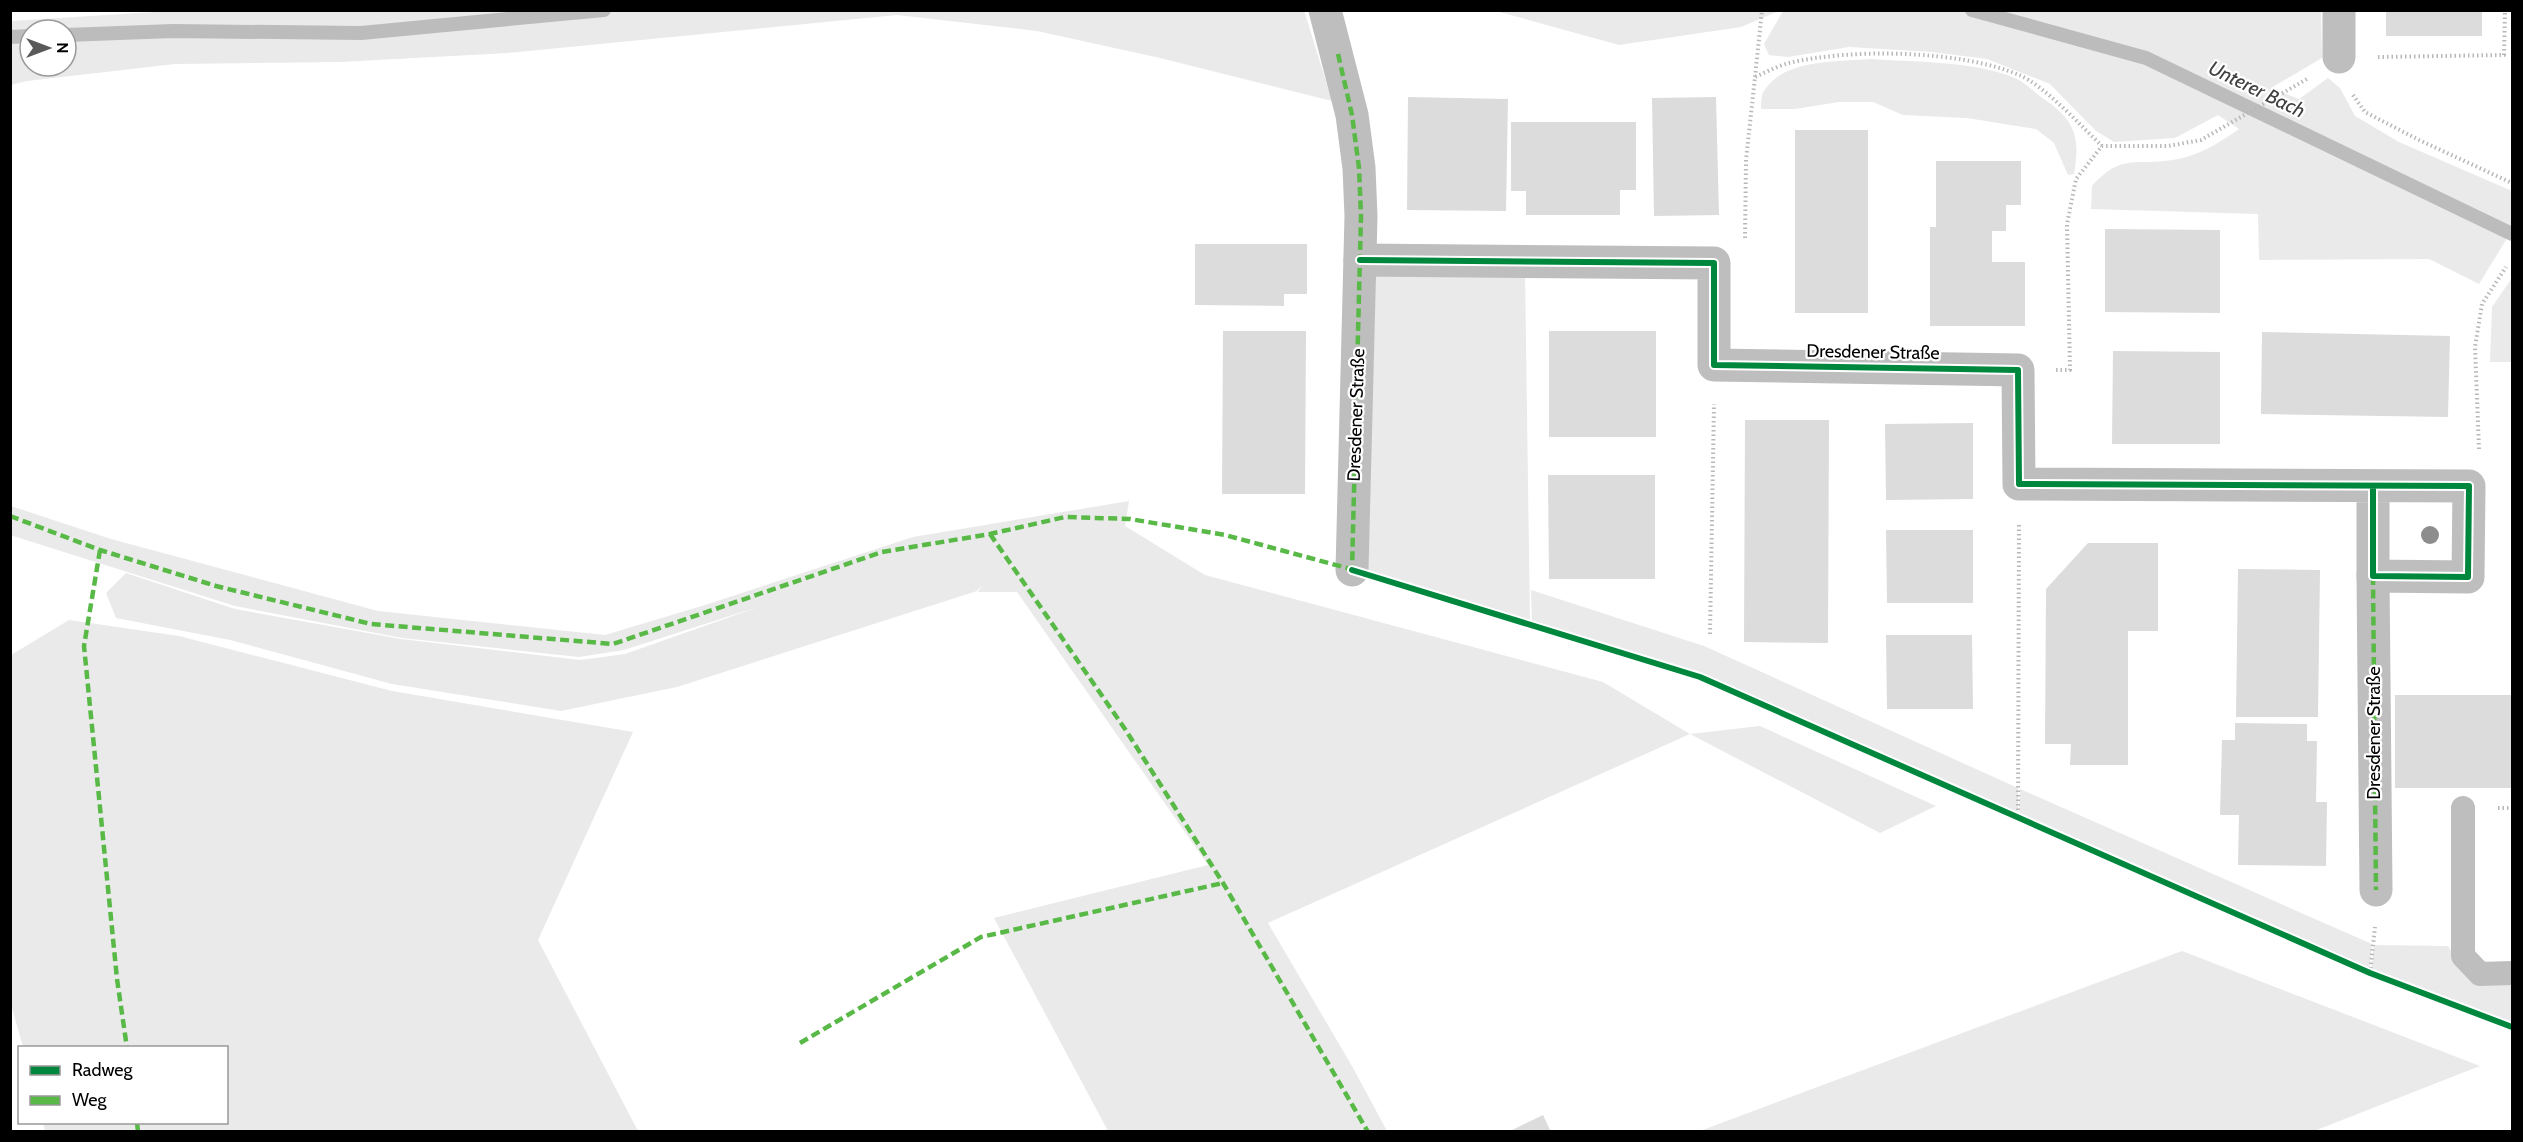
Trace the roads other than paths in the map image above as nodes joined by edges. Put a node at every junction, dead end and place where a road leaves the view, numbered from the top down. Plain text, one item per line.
1 (1325, 10) edge
2 (2339, 10) edge
3 (2339, 57) road end
4 (1360, 260) junction
5 (2373, 486) junction
6 (1352, 570) dead end
7 (2373, 576) junction
8 (2463, 808) dead end
9 (2376, 890) dead end
10 (2512, 973) edge

1 - 4 street, Dresdener Straße
2 - 3 street
4 - 5 street, Dresdener Straße
4 - 6 street, Dresdener Straße
5 - 7 street, Dresdener Straße
5 - 7 street
7 - 9 street, Dresdener Straße
8 - 10 lane

